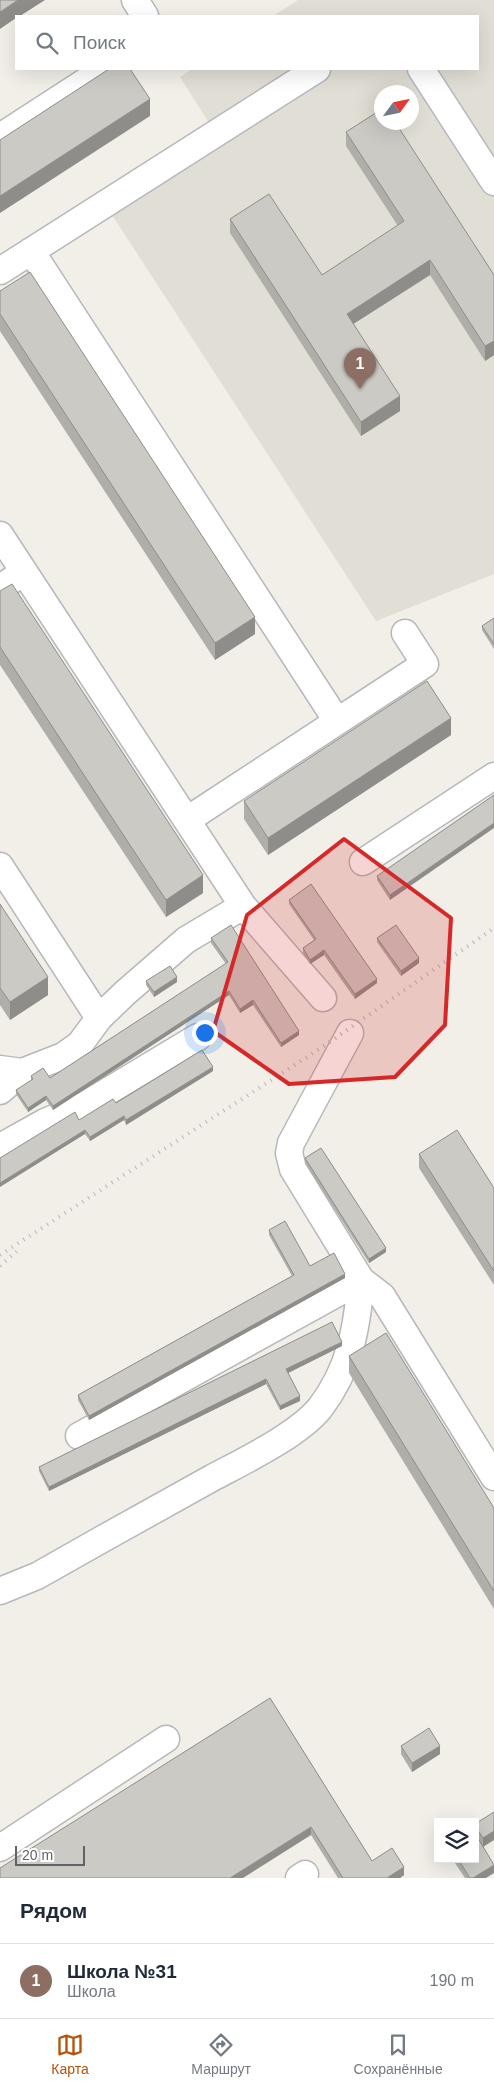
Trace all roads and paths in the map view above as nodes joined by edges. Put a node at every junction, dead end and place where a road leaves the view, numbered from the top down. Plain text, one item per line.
1 (135, 0) edge
2 (145, 15) edge
3 (103, 70) edge
4 (315, 70) edge
5 (423, 70) edge
6 (0, 137) edge
7 (494, 182) edge
8 (31, 251) junction
9 (0, 271) edge
10 (0, 535) edge
11 (24, 572) junction
12 (0, 588) edge
13 (406, 633) dead end
14 (337, 721) junction
15 (494, 776) edge
16 (187, 820) junction
17 (363, 862) dead end
18 (0, 866) edge
19 (243, 906) junction
20 (323, 998) dead end
21 (100, 1018) junction
22 (350, 1033) dead end
23 (198, 1037) dead end
24 (11, 1071) edge
25 (0, 1091) edge
26 (0, 1146) edge
27 (361, 1280) junction
28 (79, 1436) dead end
29 (494, 1477) edge
30 (0, 1591) edge
31 (166, 1739) dead end
32 (0, 1848) edge

1 - 2 lane
3 - 6 lane
4 - 8 lane
5 - 7 lane
8 - 9 lane
8 - 14 lane
10 - 11 lane
11 - 12 lane
11 - 16 lane
13 - 14 lane
14 - 16 lane
15 - 17 lane
16 - 19 lane
18 - 21 lane
19 - 20 lane
19 - 21 lane
21 - 24 lane
22 - 27 lane
23 - 26 lane
24 - 25 lane
27 - 28 lane
27 - 29 lane
27 - 30 lane
31 - 32 lane

